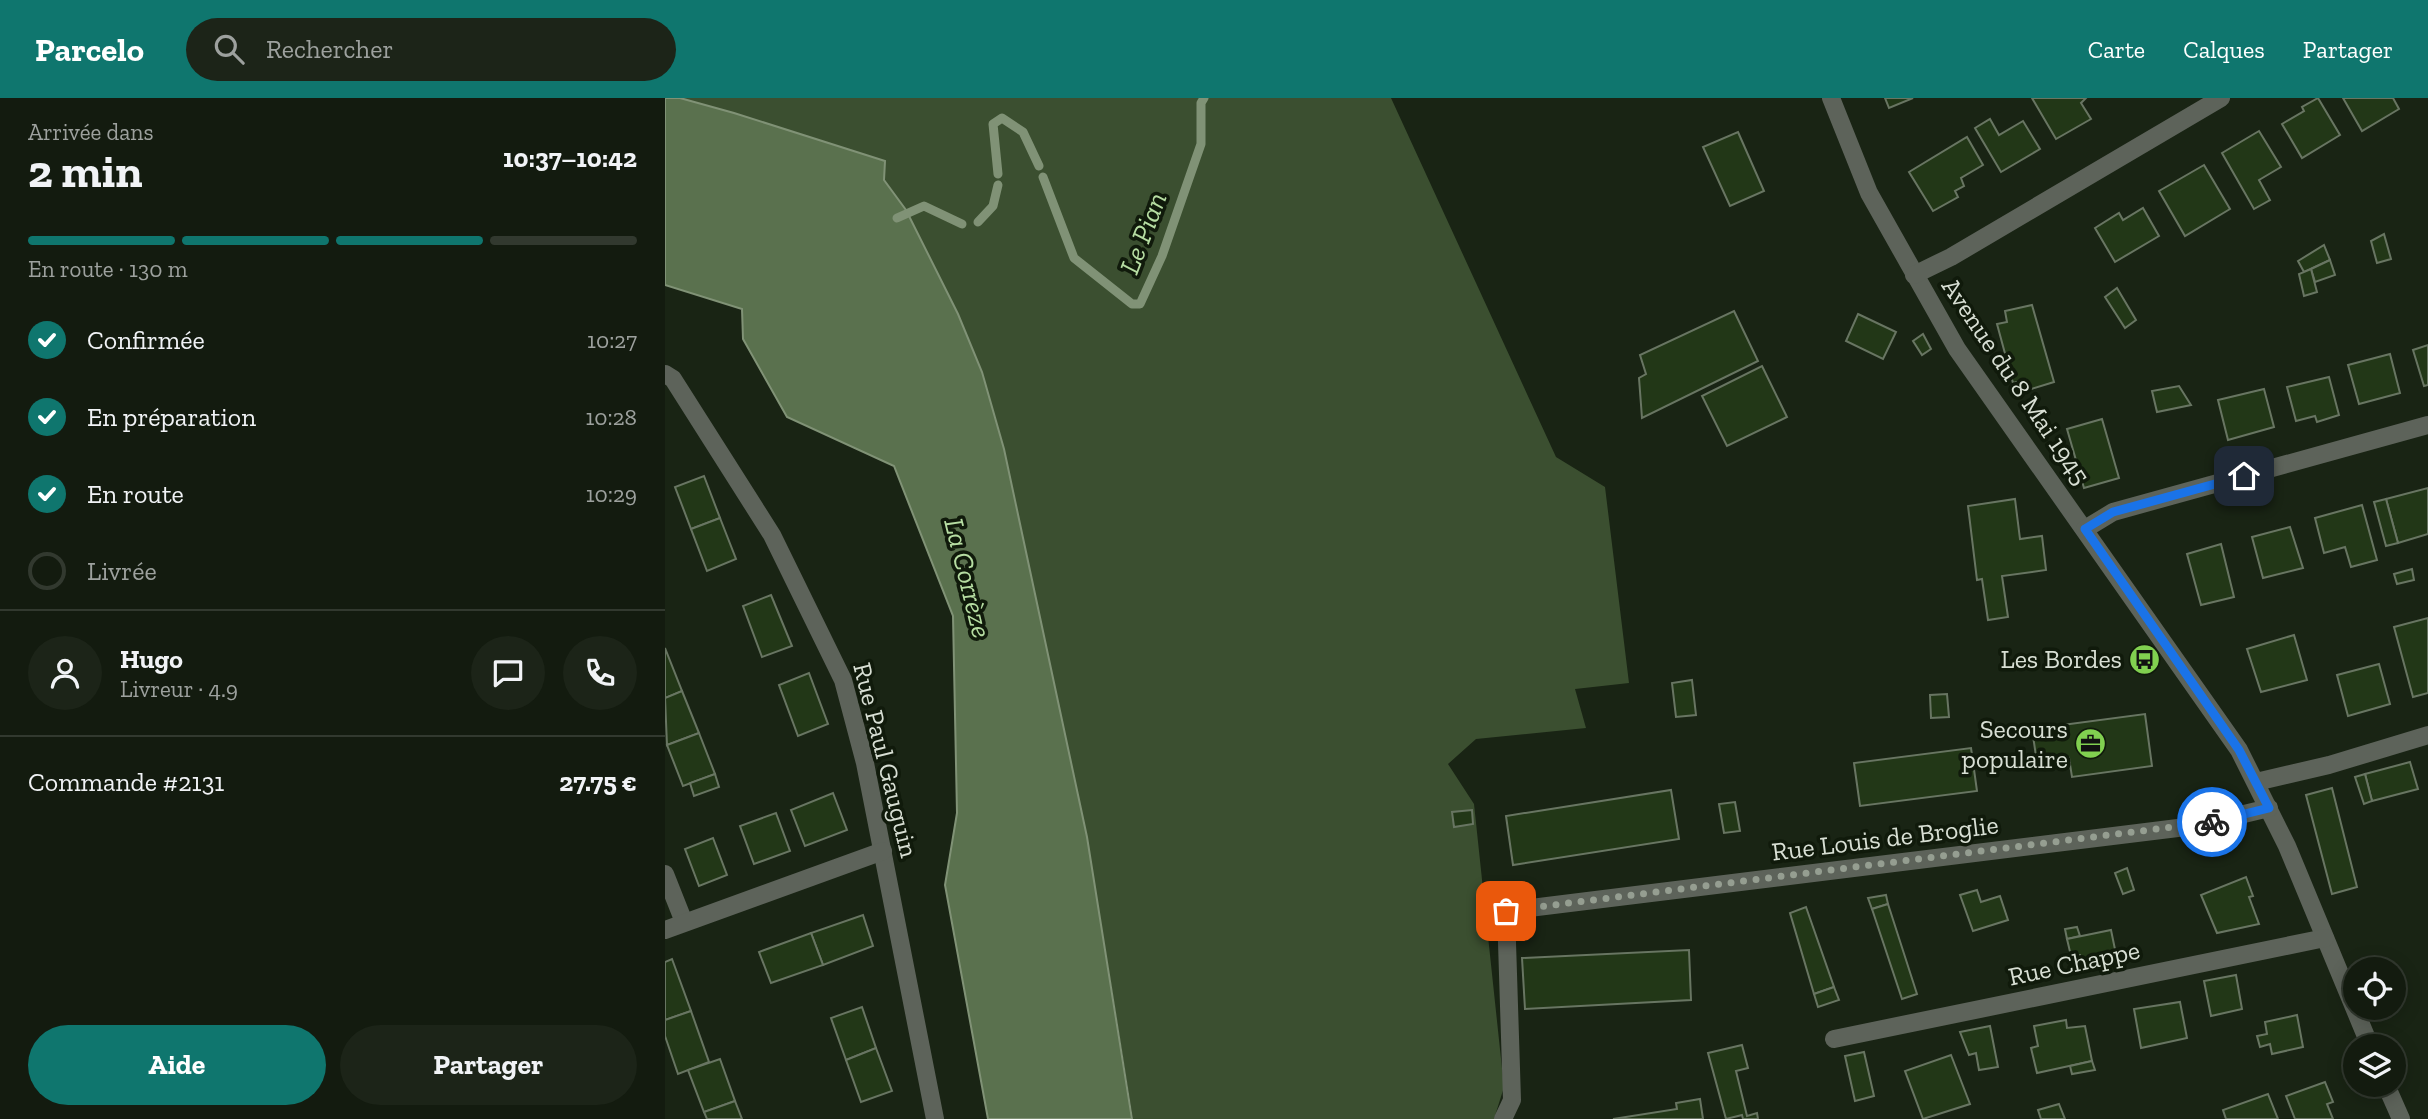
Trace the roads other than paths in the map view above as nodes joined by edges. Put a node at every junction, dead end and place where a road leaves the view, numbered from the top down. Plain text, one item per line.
1 (1831, 98) edge
2 (2221, 98) edge
3 (1915, 275) junction
4 (665, 374) edge
5 (2428, 425) edge
6 (2085, 529) junction
7 (2428, 735) edge
8 (2256, 782) junction
9 (2269, 808) junction
10 (883, 851) junction
11 (665, 874) edge
12 (684, 922) junction
13 (665, 930) edge
14 (2325, 938) junction
15 (2365, 1034) edge
16 (1834, 1039) dead end
17 (2391, 1097) edge
18 (935, 1119) edge
19 (1503, 1119) edge
20 (2401, 1119) edge

1 - 3 street, Avenue du 8 Mai 1945
2 - 3 street
3 - 6 street, Avenue du 8 Mai 1945
4 - 10 street, Rue Paul Gauguin
5 - 6 street
6 - 8 street, Avenue du 8 Mai 1945
7 - 8 street
8 - 9 street, Avenue du 8 Mai 1945
9 - 14 street, Avenue du 8 Mai 1945
9 - 19 street, Rue Louis de Broglie
10 - 12 street
10 - 18 street, Rue Paul Gauguin
11 - 12 street
12 - 13 street
14 - 15 street, Avenue du 8 Mai 1945
14 - 16 street, Rue Chappe
17 - 20 street

